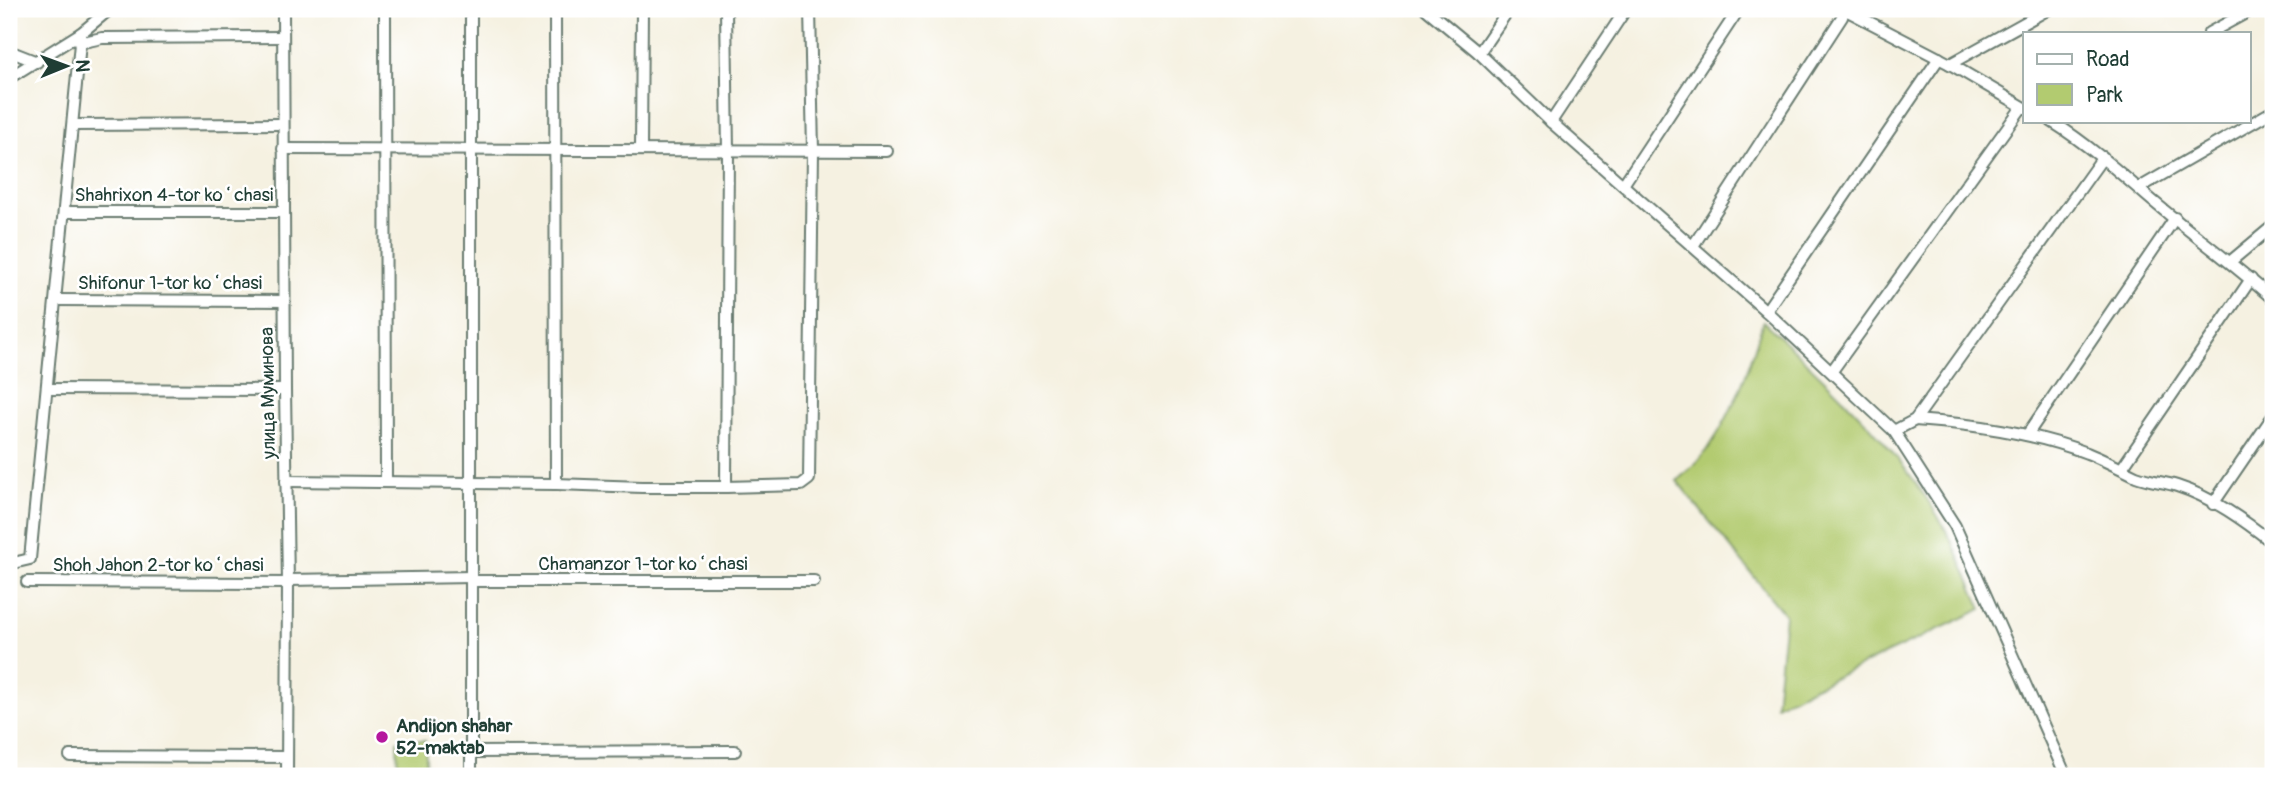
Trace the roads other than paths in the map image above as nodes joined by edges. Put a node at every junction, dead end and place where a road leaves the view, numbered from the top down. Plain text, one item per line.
1 (110, 9) edge
2 (283, 9) edge
3 (385, 9) edge
4 (471, 9) edge
5 (555, 9) edge
6 (642, 9) edge
7 (726, 9) edge
8 (810, 9) edge
9 (1426, 9) edge
10 (1509, 9) edge
11 (1626, 9) edge
12 (1740, 9) edge
13 (1844, 9) edge
14 (2049, 9) edge
15 (2253, 9) edge
16 (2211, 32) edge
17 (283, 37) junction
18 (80, 38) junction
19 (9, 51) edge
20 (1479, 53) junction
21 (1939, 58) junction
22 (37, 62) junction
23 (1950, 64) junction
24 (9, 78) edge
25 (2023, 107) edge
26 (2273, 111) edge
27 (1550, 122) junction
28 (2054, 122) edge
29 (282, 124) junction
30 (73, 125) junction
31 (283, 149) junction
32 (555, 149) junction
33 (385, 150) junction
34 (471, 150) junction
35 (641, 150) junction
36 (813, 151) junction
37 (887, 151) dead end
38 (728, 152) junction
39 (2103, 158) junction
40 (1623, 186) junction
41 (2139, 188) junction
42 (65, 212) junction
43 (283, 212) junction
44 (2175, 218) junction
45 (2273, 226) edge
46 (1693, 246) junction
47 (2231, 261) junction
48 (2251, 279) junction
49 (2273, 299) edge
50 (56, 300) junction
51 (284, 302) junction
52 (1766, 311) junction
53 (1832, 371) junction
54 (47, 389) junction
55 (285, 390) junction
56 (2273, 416) edge
57 (1915, 420) junction
58 (1894, 430) junction
59 (2026, 435) junction
60 (2122, 468) junction
61 (286, 481) junction
62 (386, 481) junction
63 (470, 482) junction
64 (556, 484) junction
65 (726, 487) junction
66 (2213, 504) junction
67 (2273, 543) edge
68 (9, 564) edge
69 (472, 579) junction
70 (288, 581) junction
71 (814, 581) dead end
72 (27, 582) dead end
73 (472, 751) junction
74 (736, 751) dead end
75 (70, 756) dead end
76 (287, 757) junction
77 (287, 776) edge
78 (471, 776) edge
79 (2066, 776) edge

1 - 18 street
2 - 17 street, улица Муминова
3 - 33 street
4 - 34 street
5 - 32 street
6 - 35 street
7 - 38 street
8 - 36 street
9 - 20 street
10 - 20 street
11 - 27 street
12 - 40 street
13 - 21 street
13 - 46 street
14 - 23 street
15 - 16 street
17 - 18 street
17 - 29 street, улица Муминова
18 - 22 street
18 - 30 street
19 - 22 street
20 - 27 street
21 - 23 street
21 - 52 street
22 - 24 street
23 - 25 street
25 - 53 street
26 - 41 street
27 - 40 street
28 - 39 street
29 - 30 street
29 - 31 street, улица Муминова
30 - 42 street
31 - 33 street
31 - 43 street, улица Муминова
32 - 34 street
32 - 35 street
32 - 64 street
33 - 34 street
33 - 62 street
34 - 63 street
35 - 38 street
36 - 37 street
36 - 38 street
36 - 65 street
38 - 65 street
39 - 41 street
39 - 57 street
40 - 46 street
41 - 44 street
42 - 43 street, Shahrixon 4-tor koʻchasi
42 - 50 street
43 - 51 street, улица Муминова
44 - 47 street
44 - 59 street
45 - 47 street
46 - 52 street
47 - 48 street
48 - 49 street
48 - 60 street
50 - 51 street, Shifonur 1-tor koʻchasi
50 - 54 street
51 - 55 street, улица Муминова
52 - 53 street
53 - 58 street
54 - 55 street
54 - 68 street
55 - 61 street, улица Муминова
56 - 66 street
57 - 58 street
57 - 59 street
58 - 79 street
59 - 60 street
60 - 66 street
61 - 62 street
61 - 70 street, улица Муминова
62 - 63 street
63 - 64 street
63 - 69 street
64 - 65 street
66 - 67 street
69 - 70 street, Chamanzor 1-tor koʻchasi
69 - 71 street, Chamanzor 1-tor koʻchasi
69 - 73 street
70 - 72 street, Shoh Jahon 2-tor koʻchasi
70 - 76 street, улица Муминова
73 - 74 street
73 - 78 street
75 - 76 street
76 - 77 street, улица Муминова

